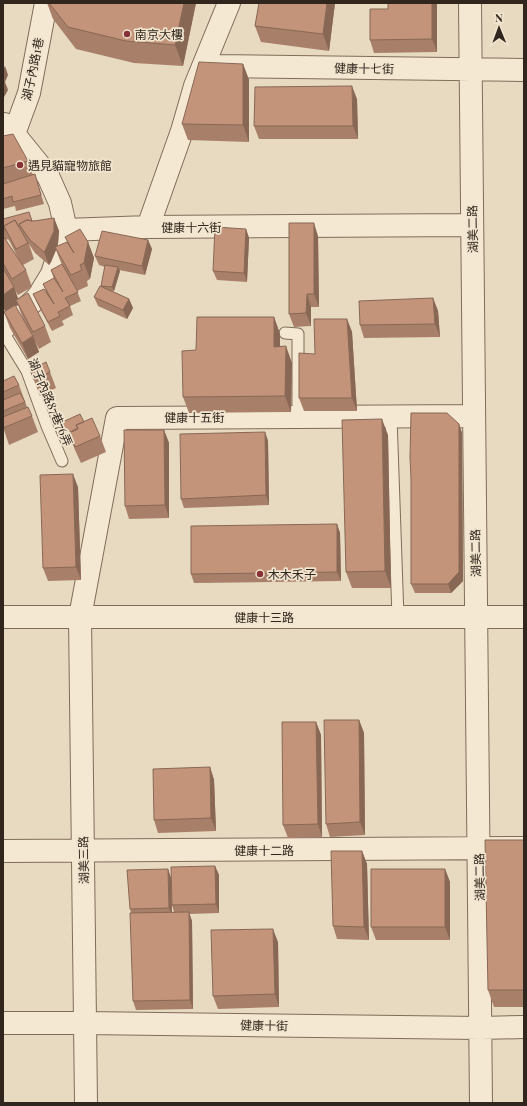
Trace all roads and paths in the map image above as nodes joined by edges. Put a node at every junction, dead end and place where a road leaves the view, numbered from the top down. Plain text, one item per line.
1 (46, 3) edge
2 (229, 3) edge
3 (470, 3) edge
4 (204, 66) junction
5 (471, 69) junction
6 (524, 70) edge
7 (8, 129) edge
8 (472, 225) junction
9 (148, 227) junction
10 (66, 230) junction
11 (3, 329) edge
12 (3, 332) edge
13 (285, 333) dead end
14 (392, 416) junction
15 (474, 416) junction
16 (298, 417) junction
17 (62, 461) dead end
18 (3, 617) edge
19 (80, 617) junction
20 (398, 617) junction
21 (476, 617) junction
22 (524, 617) edge
23 (524, 848) edge
24 (478, 849) junction
25 (3, 851) edge
26 (83, 852) junction
27 (3, 1023) edge
28 (85, 1023) junction
29 (524, 1027) edge
30 (480, 1028) junction
31 (86, 1103) edge
32 (481, 1103) edge

1 - 7 street, 湖子內路1巷
2 - 4 street, 健康十六街
3 - 5 street, 湖美二路
4 - 5 street, 健康十七街
4 - 9 street, 健康十六街
5 - 6 street, 健康十七街
5 - 8 street, 湖美二路
7 - 10 street
8 - 9 street, 健康十六街
8 - 15 street, 湖美二路
9 - 10 street
10 - 11 street
12 - 17 lane, 湖子內路87巷76弄
13 - 16 lane
14 - 15 street, 健康十五街
14 - 16 street, 健康十五街
14 - 20 lane
15 - 21 street, 湖美二路
16 - 19 street, 健康十五街
18 - 19 street, 健康十三路
19 - 20 street, 健康十三路
19 - 26 street, 湖美三路
20 - 21 street, 健康十三路
21 - 22 street, 健康十三路
21 - 24 street, 湖美二路
23 - 24 street, 健康十二路
24 - 26 street, 健康十二路
24 - 30 street, 湖美二路
25 - 26 street, 健康十二路
26 - 28 street, 湖美三路
27 - 28 street, 健康十街
28 - 30 street, 健康十街
28 - 31 street, 湖美三路
29 - 30 street, 健康十街
30 - 32 street, 湖美二路

